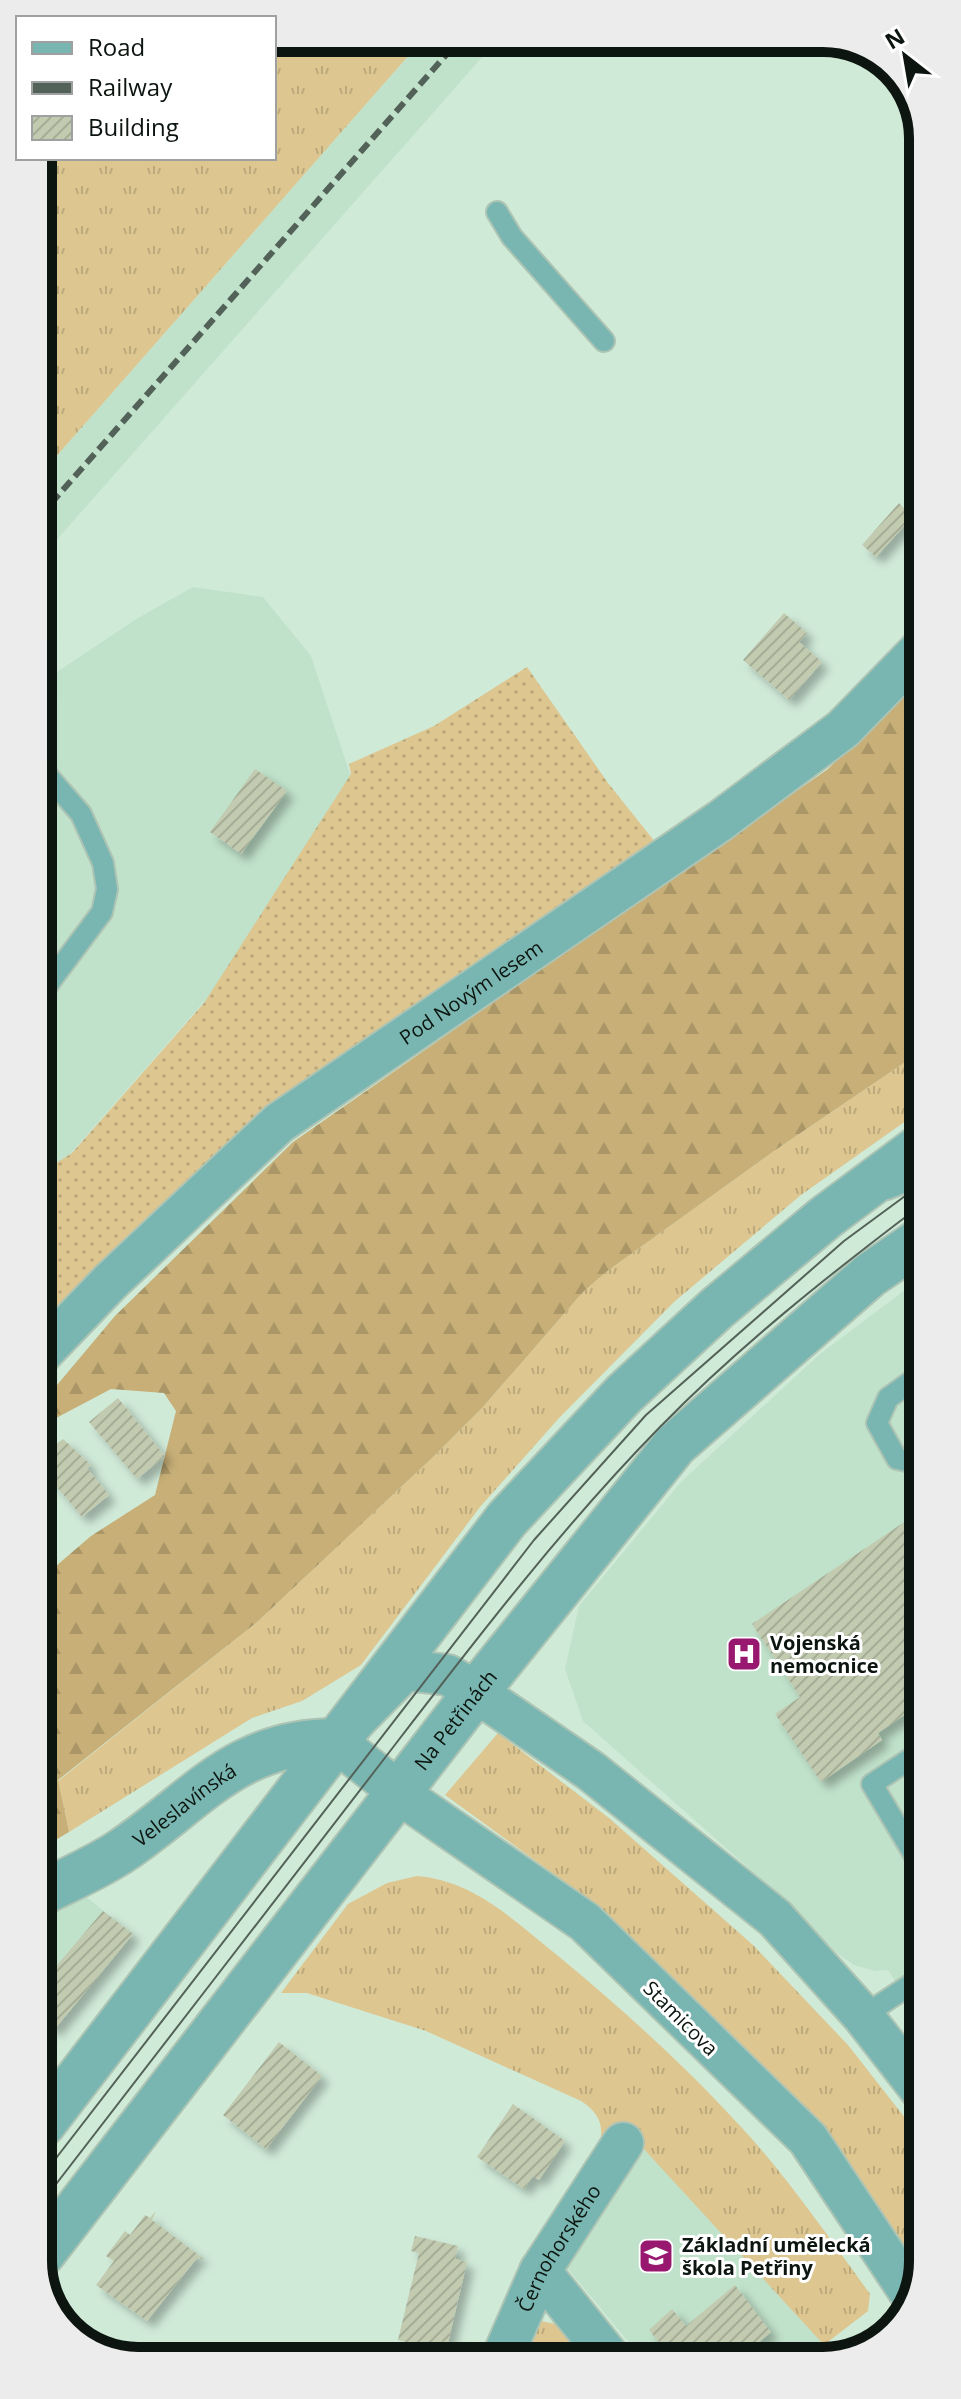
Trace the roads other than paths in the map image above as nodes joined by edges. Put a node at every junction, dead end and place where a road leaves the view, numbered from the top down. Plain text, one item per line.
1 (497, 212) dead end
2 (604, 341) dead end
3 (909, 661) edge
4 (52, 781) edge
5 (52, 979) edge
6 (909, 1155) edge
7 (909, 1180) edge
8 (826, 1217) junction
9 (909, 1248) edge
10 (52, 1343) edge
11 (909, 1383) edge
12 (909, 1462) edge
13 (476, 1692) junction
14 (335, 1741) junction
15 (909, 1760) edge
16 (399, 1792) junction
17 (909, 1846) edge
18 (52, 1888) edge
19 (909, 1986) edge
20 (863, 2016) junction
21 (909, 2075) edge
22 (52, 2112) edge
23 (623, 2143) dead end
24 (52, 2241) edge
25 (540, 2271) junction
26 (905, 2285) edge
27 (507, 2347) edge
28 (601, 2347) edge

1 - 2 lane
3 - 10 street, Pod Novým lesem
4 - 5 lane
6 - 8 street
7 - 8 lane
8 - 14 street
9 - 13 street, Na Petřinách
11 - 12 lane
13 - 14 street
13 - 16 street, Na Petřinách
13 - 20 street
14 - 16 street, Stamicova
14 - 18 street, Veleslavínská
14 - 22 street
15 - 17 lane
16 - 24 street, Na Petřinách
16 - 26 street, Stamicova
19 - 20 lane
20 - 21 street
23 - 25 street, Černohorského
25 - 27 street, Černohorského
25 - 28 street

